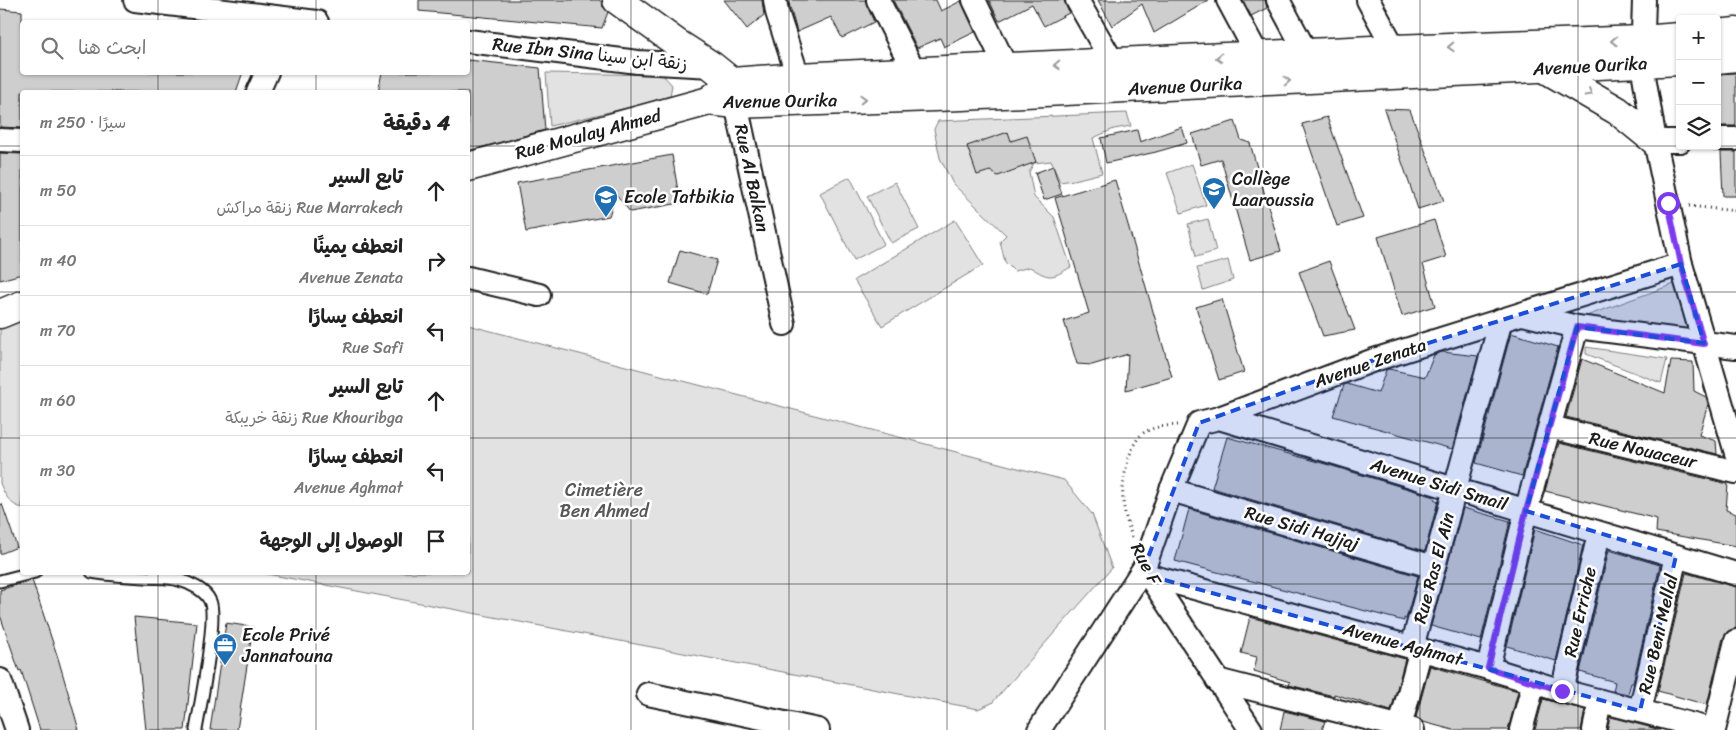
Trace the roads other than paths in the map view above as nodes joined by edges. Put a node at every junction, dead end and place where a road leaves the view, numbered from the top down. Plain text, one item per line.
1 (135, 0) edge
2 (617, 0) edge
3 (775, 0) edge
4 (878, 0) edge
5 (974, 0) edge
6 (1077, 0) edge
7 (1228, 0) edge
8 (1278, 0) edge
9 (1368, 0) edge
10 (1644, 0) edge
11 (291, 14) edge
12 (311, 20) edge
13 (1736, 32) edge
14 (1721, 34) edge
15 (1676, 39) edge
16 (470, 41) edge
17 (1394, 49) junction
18 (1642, 52) junction
19 (1307, 54) junction
20 (1258, 56) junction
21 (1736, 57) edge
22 (1721, 59) edge
23 (1676, 60) edge
24 (1111, 62) junction
25 (1006, 67) junction
26 (1546, 69) junction
27 (914, 71) junction
28 (266, 75) edge
29 (1409, 75) junction
30 (798, 77) junction
31 (727, 84) junction
32 (1128, 88) junction
33 (259, 90) edge
34 (709, 101) joint
35 (1736, 139) edge
36 (0, 140) edge
37 (1721, 140) edge
38 (20, 141) edge
39 (1667, 141) edge
40 (470, 166) edge
41 (1681, 264) junction
42 (470, 278) edge
43 (538, 294) dead end
44 (20, 306) edge
45 (0, 314) edge
46 (1522, 314) junction
47 (1501, 320) junction
48 (784, 324) dead end
49 (1577, 327) junction
50 (1704, 344) junction
51 (1736, 348) edge
52 (1209, 421) junction
53 (1550, 428) junction
54 (1734, 442) edge
55 (1736, 472) edge
56 (1456, 489) junction
57 (1171, 490) junction
58 (1526, 511) junction
59 (1599, 534) junction
60 (1676, 556) junction
61 (1434, 567) junction
62 (1147, 572) junction
63 (1736, 574) edge
64 (23, 575) edge
65 (115, 575) edge
66 (0, 581) edge
67 (1736, 641) edge
68 (1417, 648) junction
69 (1488, 668) junction
70 (0, 680) edge
71 (1217, 680) junction
72 (1534, 682) junction
73 (1562, 691) junction
74 (648, 694) dead end
75 (1600, 701) junction
76 (1640, 711) junction
77 (1241, 725) edge
78 (1404, 729) edge
79 (17, 730) edge
80 (196, 730) edge
81 (818, 730) edge
82 (1040, 730) edge
83 (1521, 730) edge
84 (1594, 730) edge
85 (1714, 730) edge

1 - 11 street
2 - 31 street
3 - 30 street
4 - 27 street
5 - 25 street
6 - 24 street
7 - 20 street
8 - 19 street
9 - 17 street
10 - 18 street
11 - 12 street
13 - 14 street
15 - 18 street, Avenue Ourika
16 - 31 street, Rue Ibn Sina زنقة ابن سينا
18 -> 17 street, Avenue Ourika
17 - 19 street, Avenue Ourika
17 - 29 street
18 - 23 street, Avenue Ourika
18 - 26 street, Avenue Ourika
18 - 39 street
19 - 20 street, Avenue Ourika
20 -> 24 street, Avenue Ourika
21 - 22 street
24 -> 25 street, Avenue Ourika
24 - 32 street
25 - 27 street, Avenue Ourika
26 - 29 street, Avenue Ourika
26 -> 39 street
27 - 30 street, Avenue Ourika
28 - 33 street
32 -> 29 street, Avenue Ourika
30 - 31 street, Avenue Ourika
31 -> 32 street, Avenue Ourika
31 - 34 street, Avenue Ourika
31 - 48 street, Rue Al Balkan
34 - 40 street, Rue Moulay Ahmed
35 - 37 street
36 - 38 street
39 - 41 street
41 - 46 street, Avenue Zenata
41 - 50 street
42 - 43 street
44 - 45 street
46 - 47 street, Avenue Zenata
46 - 49 street, Avenue Zenata
47 - 52 street, Avenue Zenata
47 - 56 street, Rue Ras El Ain
49 - 50 street, Avenue Zenata
49 - 53 street
50 - 51 street, Avenue Zenata
50 - 54 street
52 - 56 street, Avenue Sidi Smail
52 - 57 street
53 - 55 street, Rue Nouaceur
53 - 58 street
56 - 58 street, Avenue Sidi Smail
56 - 61 street, Rue Ras El Ain
57 - 61 street, Rue Sidi Hajjaj
57 - 62 street
58 - 59 street, Avenue Sidi Smail
58 - 69 street
59 - 60 street, Avenue Sidi Smail
59 - 73 street, Rue Erriche
60 - 63 street, Avenue Sidi Smail
60 - 76 street, Rue Beni Mellal
61 - 68 street, Rue Ras El Ain
62 - 68 street, Avenue Aghmat
62 - 71 street, Rue F
62 - 82 street
64 - 66 lane
65 - 80 lane
67 - 85 street
68 - 69 street, Avenue Aghmat
68 - 78 street, Rue Ras El Ain
69 - 72 street, Avenue Aghmat
70 - 79 street
71 - 77 street, Rue F
71 - 78 street
72 - 73 street, Avenue Aghmat
72 - 83 street
73 - 75 street, Avenue Aghmat
74 - 81 street
75 - 76 street, Avenue Aghmat
75 - 84 street
76 - 85 street, Avenue Aghmat

